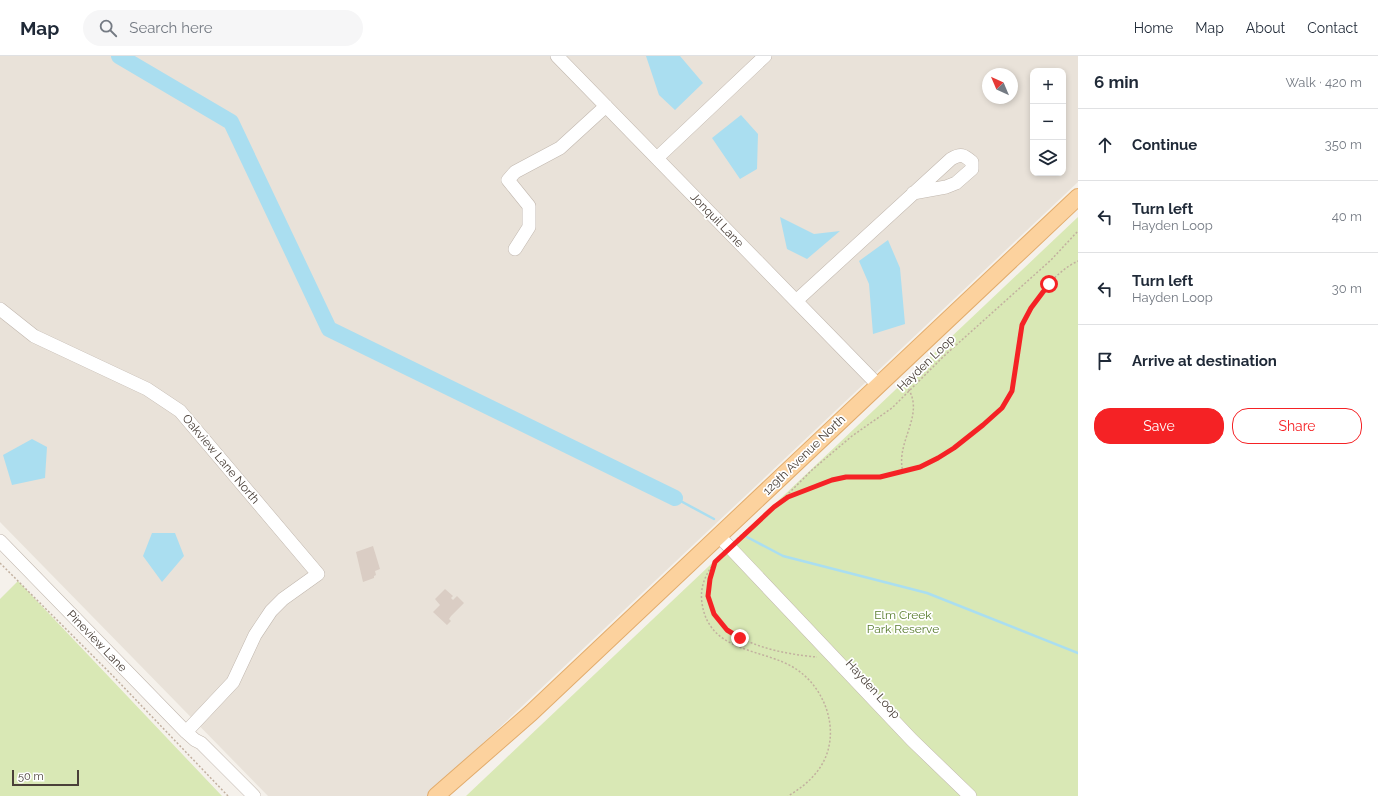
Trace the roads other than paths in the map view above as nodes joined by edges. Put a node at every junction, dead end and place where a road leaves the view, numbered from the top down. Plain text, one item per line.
1 (557, 56) edge
2 (765, 56) edge
3 (606, 106) junction
4 (656, 158) junction
5 (913, 193) dead end
6 (1078, 197) edge
7 (515, 249) dead end
8 (796, 301) junction
9 (0, 308) edge
10 (878, 385) junction
11 (0, 541) edge
12 (724, 542) junction
13 (531, 713) junction
14 (191, 736) junction
15 (242, 796) edge
16 (254, 796) edge
17 (436, 796) edge
18 (449, 796) edge
19 (970, 796) edge

1 - 3 street, Jonquil Lane
2 - 4 street
3 - 4 street, Jonquil Lane
3 - 7 street
4 - 8 street, Jonquil Lane
5 - 8 street
6 - 10 main road, 129th Avenue North
8 - 10 street, Jonquil Lane
9 - 14 street, Oakview Lane North
10 - 12 main road, 129th Avenue North
11 - 14 street, Pineview Lane
12 - 13 main road, 129th Avenue North
12 - 19 street
13 - 17 main road, 129th Avenue North
13 - 18 main road, 129th Avenue North
14 - 15 street, Pineview Lane
14 - 16 street, Pineview Lane

